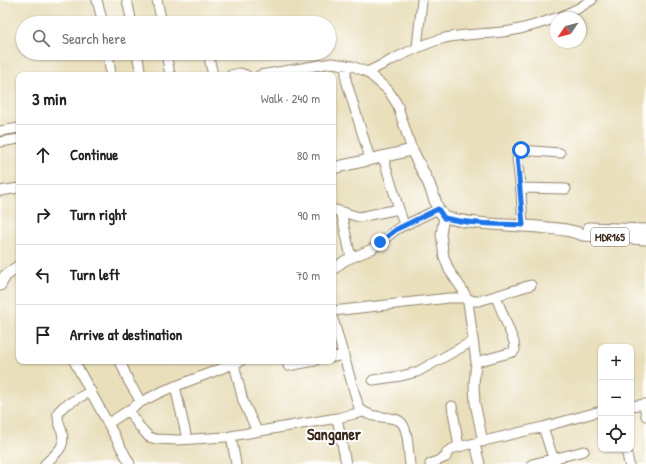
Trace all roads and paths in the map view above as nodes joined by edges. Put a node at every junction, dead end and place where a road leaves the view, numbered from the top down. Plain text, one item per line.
1 (97, 0) edge
2 (127, 0) edge
3 (157, 0) edge
4 (422, 0) edge
5 (592, 0) edge
6 (572, 12) edge
7 (101, 16) edge
8 (130, 16) edge
9 (160, 16) edge
10 (550, 21) edge
11 (418, 48) junction
12 (109, 60) edge
13 (138, 60) edge
14 (169, 60) edge
15 (210, 60) edge
16 (346, 65) junction
17 (111, 72) edge
18 (140, 72) edge
19 (170, 72) edge
20 (212, 72) edge
21 (278, 72) edge
22 (367, 72) junction
23 (16, 128) edge
24 (0, 131) edge
25 (16, 139) edge
26 (0, 142) edge
27 (412, 150) junction
28 (560, 153) dead end
29 (383, 157) junction
30 (370, 159) junction
31 (336, 167) edge
32 (16, 188) edge
33 (521, 188) junction
34 (566, 189) dead end
35 (0, 191) edge
36 (399, 209) junction
37 (336, 211) edge
38 (336, 212) edge
39 (441, 213) junction
40 (404, 225) junction
41 (523, 225) junction
42 (646, 230) edge
43 (575, 231) junction
44 (646, 239) edge
45 (351, 258) junction
46 (16, 268) edge
47 (336, 268) edge
48 (0, 285) edge
49 (531, 285) dead end
50 (496, 297) junction
51 (466, 298) junction
52 (336, 311) edge
53 (336, 329) edge
54 (473, 341) junction
55 (344, 355) junction
56 (336, 356) edge
57 (476, 362) junction
58 (76, 364) edge
59 (121, 364) edge
60 (223, 364) edge
61 (237, 364) edge
62 (299, 364) edge
63 (288, 366) dead end
64 (373, 380) dead end
65 (175, 386) junction
66 (91, 391) junction
67 (141, 402) junction
68 (645, 404) edge
69 (452, 406) dead end
70 (634, 406) edge
71 (128, 410) junction
72 (363, 412) junction
73 (598, 412) edge
74 (646, 416) edge
75 (337, 418) junction
76 (109, 423) junction
77 (543, 427) junction
78 (257, 431) junction
79 (231, 436) junction
80 (187, 440) junction
81 (479, 443) junction
82 (459, 447) junction
83 (584, 450) dead end
84 (627, 452) edge
85 (446, 460) edge
86 (554, 461) edge
87 (45, 464) edge
88 (130, 464) edge
89 (236, 464) edge
90 (346, 464) edge
91 (410, 464) edge
92 (430, 464) edge
93 (480, 464) edge
94 (532, 464) edge
95 (629, 464) edge

1 - 7 street
2 - 8 street
3 - 9 street
4 - 11 street
5 - 6 street
10 - 11 street
11 - 22 street
12 - 17 street
13 - 18 street
14 - 19 street
15 - 20 street
16 - 21 street
16 - 22 street
16 - 30 street
22 - 27 street
23 - 24 street
25 - 26 street
27 - 29 main road
27 - 39 main road
28 - 33 street
29 - 30 main road
29 - 36 street
30 - 31 main road
32 - 35 street
33 - 34 street
33 - 41 street
36 - 37 street
36 - 40 street
38 - 45 street
39 - 40 street
39 - 41 main road, MDR165
39 - 51 street
40 - 45 street
41 - 43 main road, MDR165
42 - 43 main road, MDR165
43 - 44 main road, MDR165
45 - 47 street
46 - 48 main road
49 - 50 street
50 - 51 street
50 - 57 street
51 - 52 street
51 - 54 street
53 - 55 street
54 - 57 street
54 - 64 street
55 - 56 street
55 - 72 street
57 - 81 street
58 - 66 street
59 - 67 street
60 - 65 street
61 - 78 street
62 - 63 street
65 - 67 street
65 - 80 street
66 - 76 street
66 - 87 street
67 - 71 street
68 - 70 street
68 - 74 street
69 - 82 street
71 - 76 street
71 - 80 street
72 - 75 street
72 - 91 street
73 - 77 street
75 - 78 street
75 - 90 street
76 - 88 street
77 - 81 street
77 - 86 street
78 - 79 street
79 - 80 street
79 - 89 street
81 - 82 street
81 - 93 street
82 - 85 street
83 - 86 street
84 - 95 street
85 - 92 street
86 - 94 street

